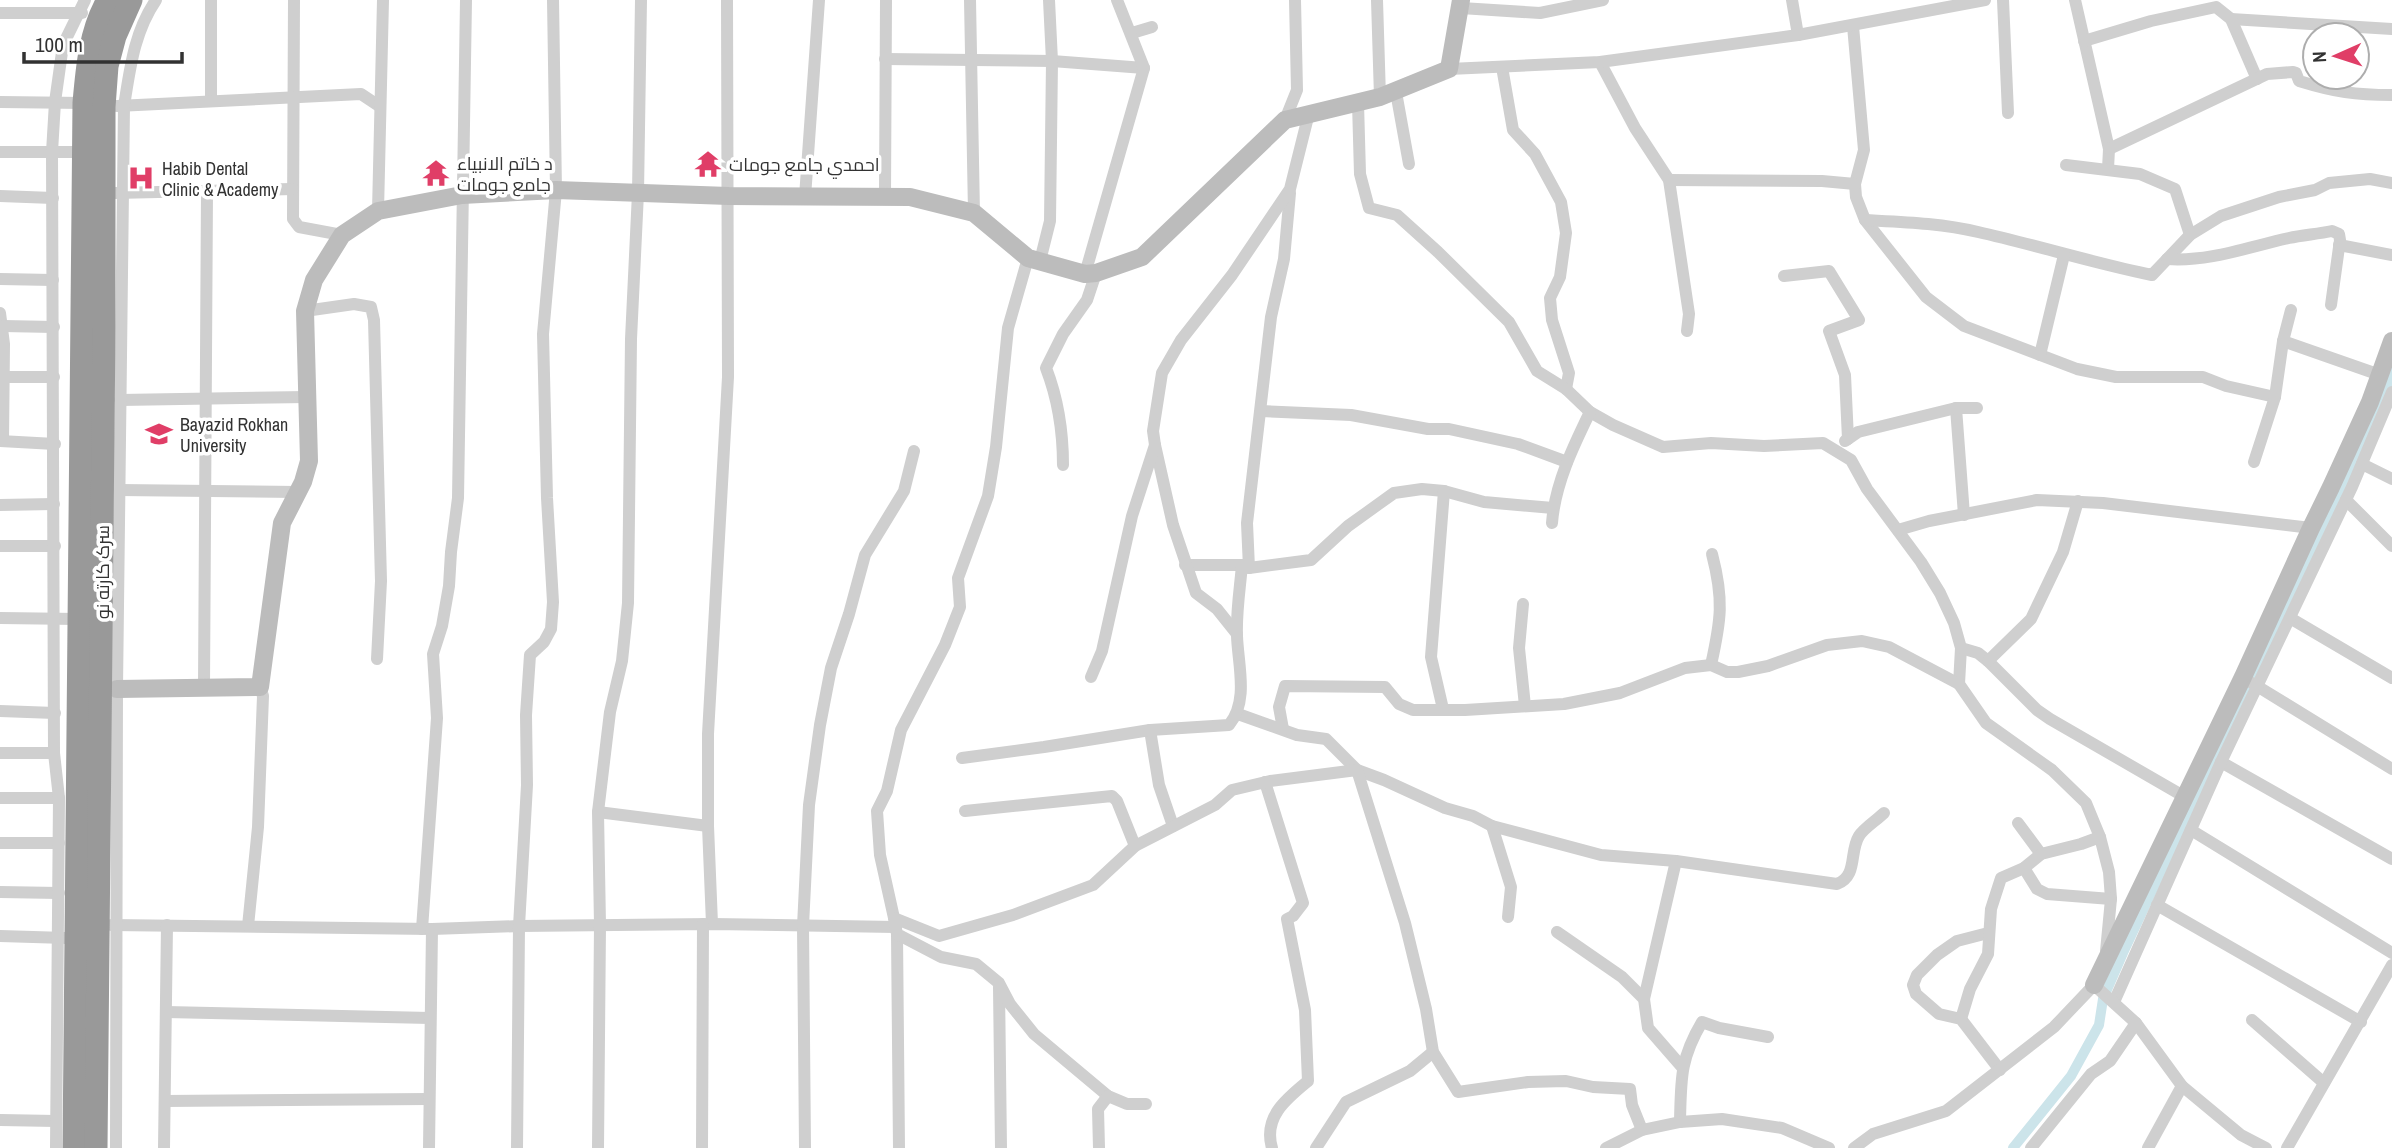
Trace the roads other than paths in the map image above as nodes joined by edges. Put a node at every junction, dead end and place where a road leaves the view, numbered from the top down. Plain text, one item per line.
1 (131, 0) edge
2 (156, 0) edge
3 (211, 0) edge
4 (294, 0) edge
5 (383, 0) edge
6 (466, 0) edge
7 (552, 0) edge
8 (641, 0) edge
9 (727, 0) edge
10 (819, 0) edge
11 (886, 0) edge
12 (970, 0) edge
13 (1049, 0) edge
14 (1117, 0) edge
15 (1295, 0) edge
16 (1377, 0) edge
17 (1603, 0) edge
18 (1792, 0) edge
19 (1985, 0) edge
20 (2003, 0) edge
21 (2075, 0) edge
22 (1461, 4) edge
23 (93, 6) edge
24 (0, 13) edge
25 (2231, 19) junction
26 (1853, 26) junction
27 (1152, 27) dead end
28 (2392, 29) edge
29 (1132, 33) junction
30 (1798, 35) junction
31 (2084, 41) junction
32 (885, 59) junction
33 (970, 60) junction
34 (1052, 61) junction
35 (1600, 62) junction
36 (1502, 67) junction
37 (1144, 68) junction
38 (1449, 69) junction
39 (2257, 79) junction
40 (1388, 94) junction
41 (2392, 95) edge
42 (292, 96) junction
43 (211, 101) junction
44 (0, 102) edge
45 (55, 102) junction
46 (1359, 103) junction
47 (104, 105) junction
48 (379, 106) junction
49 (1308, 113) junction
50 (2008, 113) dead end
51 (1285, 120) junction
52 (2109, 149) junction
53 (0, 152) edge
54 (52, 152) junction
55 (82, 152) junction
56 (1409, 164) dead end
57 (2066, 165) dead end
58 (2108, 169) junction
59 (1669, 180) junction
60 (2392, 183) edge
61 (1855, 184) junction
62 (293, 189) junction
63 (1290, 189) junction
64 (556, 190) junction
65 (207, 191) junction
66 (103, 192) junction
67 (638, 193) junction
68 (462, 195) junction
69 (0, 196) edge
70 (729, 196) junction
71 (885, 196) junction
72 (805, 197) junction
73 (53, 198) junction
74 (378, 211) junction
75 (974, 213) junction
76 (1865, 219) junction
77 (342, 235) junction
78 (2190, 235) junction
79 (2339, 245) junction
80 (2392, 255) edge
81 (2064, 256) junction
82 (2167, 259) junction
83 (1034, 260) junction
84 (1090, 273) junction
85 (1784, 275) dead end
86 (0, 279) edge
87 (53, 280) junction
88 (2331, 305) dead end
89 (2291, 310) dead end
90 (304, 311) junction
91 (1, 320) edge
92 (54, 327) junction
93 (1686, 331) dead end
94 (2283, 341) junction
95 (2392, 341) edge
96 (2, 344) edge
97 (2040, 355) junction
98 (2380, 375) junction
99 (3, 377) junction
100 (54, 377) junction
101 (1566, 389) junction
102 (2392, 392) edge
103 (1, 394) edge
104 (307, 397) junction
105 (2275, 397) junction
106 (120, 400) junction
107 (205, 400) junction
108 (1956, 408) junction
109 (1978, 408) dead end
110 (1261, 411) junction
111 (2388, 411) edge
112 (1590, 412) junction
113 (1848, 439) junction
114 (1, 441) edge
115 (55, 444) junction
116 (1155, 445) junction
117 (914, 450) dead end
118 (1833, 450) junction
119 (1567, 462) junction
120 (2254, 462) dead end
121 (2362, 464) junction
122 (1063, 465) dead end
123 (2392, 479) edge
124 (119, 490) junction
125 (1444, 491) junction
126 (206, 492) junction
127 (297, 492) junction
128 (2340, 493) junction
129 (2078, 501) junction
130 (54, 504) junction
131 (0, 505) edge
132 (1553, 508) junction
133 (1964, 515) junction
134 (1552, 523) dead end
135 (2311, 528) junction
136 (1898, 530) junction
137 (0, 546) edge
138 (55, 546) junction
139 (2392, 546) edge
140 (1712, 554) dead end
141 (1185, 565) junction
142 (1245, 567) junction
143 (1523, 604) dead end
144 (0, 618) edge
145 (2290, 618) junction
146 (53, 619) junction
147 (78, 619) junction
148 (1237, 634) junction
149 (1961, 649) junction
150 (377, 659) dead end
151 (1988, 661) junction
152 (1711, 665) junction
153 (1091, 677) dead end
154 (2392, 678) edge
155 (2250, 682) junction
156 (1959, 684) junction
157 (204, 687) junction
158 (260, 687) junction
159 (117, 689) junction
160 (1524, 706) junction
161 (1443, 709) junction
162 (0, 711) edge
163 (55, 713) junction
164 (1238, 714) junction
165 (1283, 729) junction
166 (1150, 730) junction
167 (0, 753) edge
168 (54, 753) junction
169 (962, 758) dead end
170 (2221, 762) junction
171 (2392, 769) edge
172 (1357, 770) junction
173 (1265, 782) junction
174 (2185, 797) junction
175 (0, 798) edge
176 (59, 798) junction
177 (965, 811) dead end
178 (598, 812) junction
179 (1884, 813) dead end
180 (2018, 823) dead end
181 (708, 825) junction
182 (1173, 826) junction
183 (1492, 826) junction
184 (2191, 830) junction
185 (2100, 837) junction
186 (0, 843) edge
187 (59, 843) junction
188 (1135, 846) junction
189 (2041, 854) junction
190 (2392, 859) edge
191 (1676, 861) junction
192 (2024, 868) junction
193 (0, 892) edge
194 (59, 893) junction
195 (2111, 900) junction
196 (2157, 905) junction
197 (1508, 917) dead end
198 (707, 924) junction
199 (108, 925) junction
200 (167, 925) junction
201 (600, 925) junction
202 (248, 926) junction
203 (519, 926) junction
204 (803, 926) junction
205 (895, 927) junction
206 (427, 929) junction
207 (1557, 932) dead end
208 (1988, 933) junction
209 (0, 936) edge
210 (68, 938) junction
211 (2392, 953) edge
212 (2392, 965) edge
213 (2103, 969) junction
214 (999, 983) junction
215 (2099, 989) junction
216 (1644, 999) junction
217 (2114, 1002) junction
218 (166, 1012) junction
219 (430, 1018) junction
220 (1961, 1019) junction
221 (2252, 1020) dead end
222 (2361, 1022) junction
223 (2136, 1023) junction
224 (1768, 1037) dead end
225 (1433, 1052) junction
226 (1682, 1066) junction
227 (2000, 1070) junction
228 (2324, 1083) junction
229 (2182, 1086) junction
230 (1108, 1096) junction
231 (429, 1099) junction
232 (165, 1101) junction
233 (1146, 1104) dead end
234 (0, 1120) edge
235 (56, 1121) junction
236 (1680, 1122) junction
237 (1642, 1130) junction
238 (2241, 1135) junction
239 (56, 1148) edge
240 (74, 1148) edge
241 (96, 1148) edge
242 (116, 1148) edge
243 (164, 1148) edge
244 (429, 1148) edge
245 (517, 1148) edge
246 (598, 1148) edge
247 (702, 1148) edge
248 (805, 1148) edge
249 (899, 1148) edge
250 (1001, 1148) edge
251 (1099, 1148) edge
252 (1272, 1148) edge
253 (1316, 1148) edge
254 (1606, 1148) edge
255 (1829, 1148) edge
256 (1854, 1148) edge
257 (2031, 1148) edge
258 (2148, 1148) edge
259 (2234, 1148) edge
260 (2266, 1148) edge
261 (2287, 1148) edge

1 - 47 highway, سرک کارته نو
2 - 47 street
3 - 43 street
4 - 42 street
5 - 48 street
6 - 68 street
7 - 64 street
8 - 67 street
9 - 70 street
10 - 72 street
11 - 32 street
12 - 33 street
13 - 34 street
14 - 29 street
15 - 51 street
16 - 40 street
17 - 22 street
18 - 30 street
19 - 26 street
20 - 50 street
21 - 31 street
22 - 38 street
23 - 24 street
23 - 45 street
23 - 47 highway, سرک کارته نو
25 - 28 street
25 - 31 street
25 - 39 street
26 - 30 street
26 - 61 street
27 - 29 street
29 - 37 street
30 - 35 street
31 - 52 street
32 - 33 street
32 - 71 street
33 - 34 street
33 - 75 street
34 - 37 street
34 - 83 street
35 - 36 street
35 - 59 street
36 - 38 street
36 - 101 street
37 - 84 street
38 - 40 street
39 - 41 street
39 - 52 street
40 - 46 street
40 - 56 street
42 - 43 street
42 - 48 street
42 - 62 street
43 - 47 street
44 - 45 street
45 - 47 street
45 - 54 street
46 - 49 street
46 - 101 street
47 - 55 highway, سرک کارته نو
47 - 66 highway, سرک کارته نو
48 - 74 street
49 - 51 street
49 - 63 street
51 - 84 street
52 - 58 street
53 - 54 street
54 - 55 street
54 - 73 street
55 - 66 highway, سرک کارته نو
57 - 58 street
58 - 78 street
59 - 61 street
59 - 93 street
60 - 78 street
61 - 76 street
62 - 65 street
62 - 77 street
63 - 110 street
63 - 116 street
64 - 67 street
64 - 68 street
64 - 203 street
65 - 66 street
65 - 107 street
66 - 106 street
66 - 147 highway, سرک کارته نو
66 - 199 highway, سرک کارته نو
67 - 70 street
67 - 178 street
68 - 74 street
68 - 206 street
69 - 73 street
70 - 72 street
70 - 181 street
71 - 72 street
71 - 75 street
73 - 87 street
74 - 77 street
75 - 83 street
76 - 81 street
76 - 97 street
77 - 90 street
78 - 82 street
79 - 80 street
79 - 82 street
79 - 88 street
81 - 82 street
81 - 97 street
83 - 84 street
83 - 205 street
84 - 122 street
85 - 113 street
86 - 87 street
87 - 92 street
89 - 94 street
90 - 104 street
90 - 150 street
91 - 92 street
91 - 96 street
92 - 100 street
94 - 98 street
94 - 105 street
95 - 98 street
96 - 99 street
97 - 105 street
98 - 128 street
99 - 100 street
99 - 103 street
100 - 115 street
101 - 112 street
102 - 111 street
103 - 114 street
104 - 107 street
104 - 127 street
105 - 120 street
106 - 107 street
106 - 124 street
107 - 126 street
108 - 109 street
108 - 113 street
108 - 133 street
110 - 119 street
110 - 142 street
111 - 121 street
112 - 118 street
112 - 119 street
113 - 118 street
114 - 115 street
115 - 130 street
116 - 141 street
116 - 153 street
117 - 204 street
118 - 136 street
119 - 132 street
121 - 123 street
121 - 128 street
124 - 126 street
124 - 159 street
125 - 132 street
125 - 142 street
125 - 161 street
126 - 127 street
126 - 157 street
127 - 158 street
128 - 135 street
128 - 139 street
128 - 145 street
129 - 133 street
129 - 135 street
129 - 151 street
130 - 131 street
130 - 138 street
132 - 134 street
133 - 136 street
135 - 155 street
136 - 149 street
137 - 138 street
138 - 146 street
140 - 152 street
141 - 142 street
141 - 148 street
142 - 148 street
143 - 160 street
144 - 146 street
145 - 154 street
145 - 155 street
146 - 147 street
146 - 163 street
147 - 210 highway, سرک کارته نو
148 - 164 street
149 - 151 street
149 - 156 street
151 - 174 street
152 - 156 street
152 - 160 street
155 - 170 street
155 - 171 street
155 - 174 street
156 - 185 street
157 - 158 street
157 - 159 street
158 - 202 street
159 - 199 street
160 - 161 street
161 - 165 street
162 - 163 street
163 - 168 street
164 - 165 street
164 - 166 street
165 - 172 street
166 - 169 street
166 - 182 street
167 - 168 street
168 - 176 street
170 - 184 street
170 - 190 street
172 - 173 street
172 - 183 street
172 - 225 street
173 - 182 street
173 - 252 street
174 - 213 street
175 - 176 street
176 - 187 street
177 - 188 street
178 - 181 street
178 - 201 street
179 - 191 street
180 - 189 street
181 - 198 street
182 - 188 street
183 - 191 street
183 - 197 street
184 - 196 street
184 - 211 street
185 - 189 street
185 - 195 street
186 - 187 street
187 - 194 street
188 - 205 street
189 - 192 street
191 - 216 street
192 - 195 street
192 - 208 street
193 - 194 street
194 - 210 street
195 - 213 street
196 - 217 street
196 - 222 street
198 - 201 street
198 - 204 street
198 - 247 street
199 - 200 street
199 - 241 highway, سرک کارته نو
199 - 242 street
200 - 202 street
200 - 218 street
201 - 203 street
201 - 246 street
202 - 206 street
203 - 206 street
203 - 245 street
204 - 205 street
204 - 248 street
205 - 214 street
205 - 249 street
206 - 219 street
207 - 216 street
208 - 220 street
208 - 220 street
209 - 210 street
210 - 235 street
210 - 240 highway, سرک کارته نو
212 - 222 street
213 - 215 street
214 - 230 street
214 - 250 street
215 - 217 street
215 - 227 street
216 - 226 street
217 - 223 street
218 - 219 street
218 - 232 street
219 - 231 street
220 - 227 street
221 - 228 street
222 - 228 street
223 - 229 street
223 - 257 street
224 - 226 street
225 - 237 street
225 - 253 street
226 - 236 street
227 - 256 street
228 - 261 street
229 - 238 street
229 - 258 street
230 - 233 street
230 - 251 street
231 - 232 street
231 - 244 street
232 - 243 street
234 - 235 street
235 - 239 street
236 - 237 street
236 - 255 street
237 - 254 street
238 - 259 street
238 - 260 street

